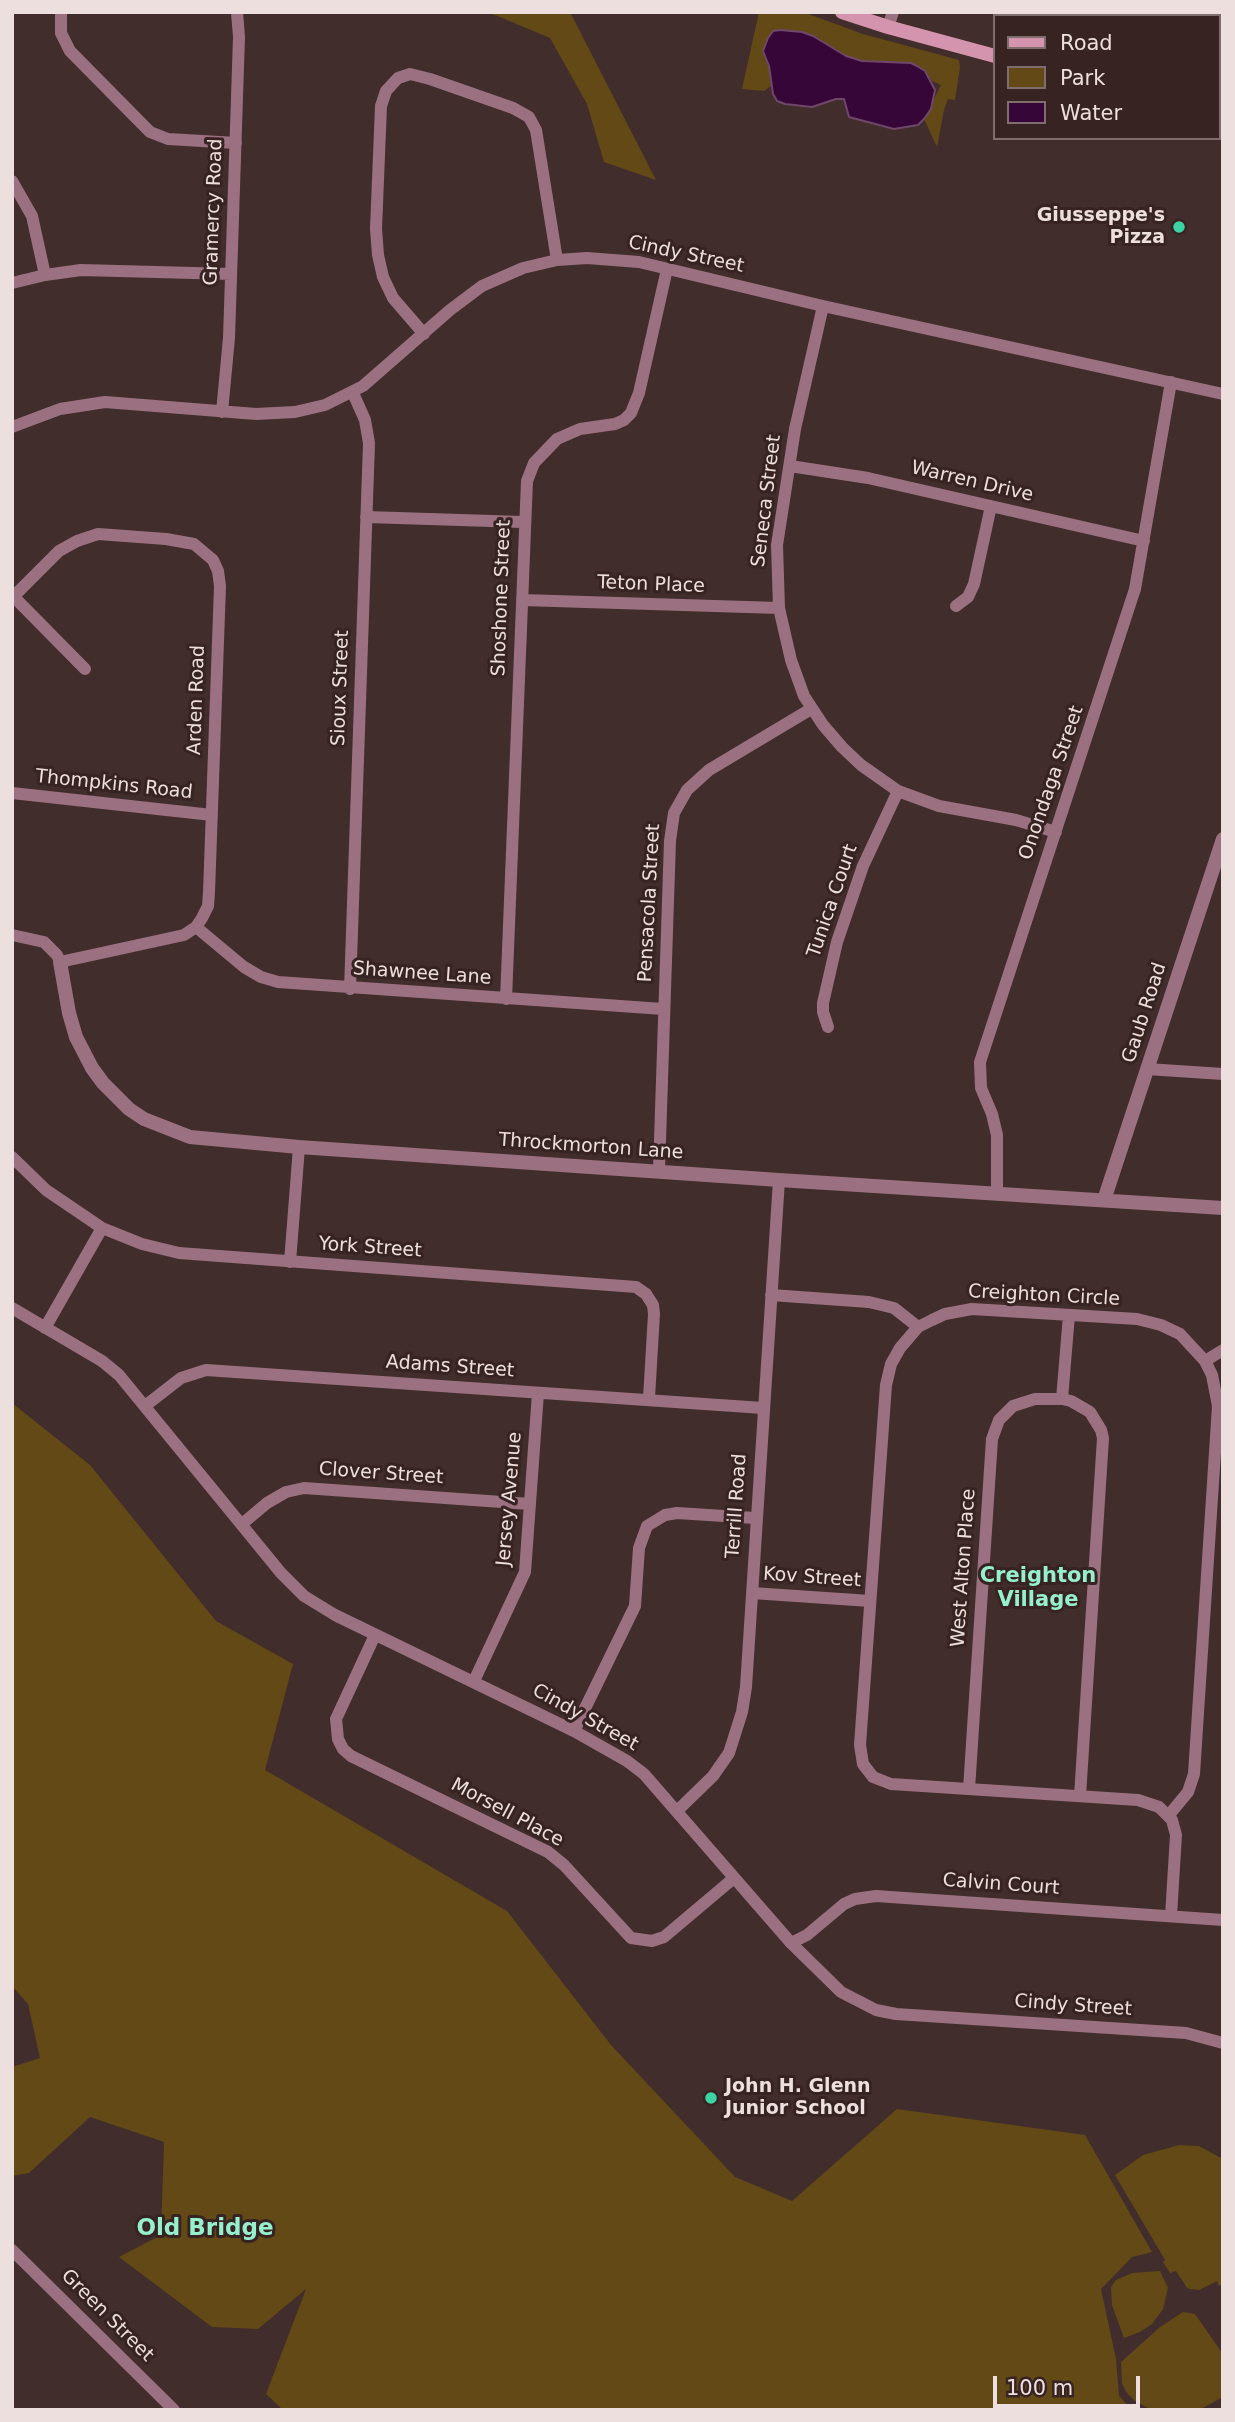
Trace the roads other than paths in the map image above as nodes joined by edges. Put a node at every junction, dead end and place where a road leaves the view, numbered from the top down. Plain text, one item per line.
1 (61, 12) edge
2 (237, 12) edge
3 (842, 12) edge
4 (893, 12) edge
5 (888, 27) junction
6 (993, 55) edge
7 (236, 143) junction
8 (12, 181) edge
9 (557, 260) junction
10 (667, 269) junction
11 (231, 274) junction
12 (45, 275) junction
13 (12, 283) edge
14 (823, 306) junction
15 (424, 334) junction
16 (1171, 382) junction
17 (353, 393) junction
18 (1223, 394) edge
19 (222, 412) junction
20 (12, 426) edge
21 (790, 466) junction
22 (991, 506) junction
23 (366, 517) junction
24 (523, 522) junction
25 (1144, 541) junction
26 (13, 597) edge
27 (522, 600) junction
28 (956, 606) dead end
29 (779, 607) junction
30 (85, 669) dead end
31 (811, 709) junction
32 (898, 791) junction
33 (12, 793) edge
34 (212, 815) junction
35 (1056, 832) junction
36 (1223, 839) edge
37 (196, 927) junction
38 (12, 935) edge
39 (60, 962) junction
40 (350, 989) junction
41 (506, 999) junction
42 (663, 1009) junction
43 (828, 1027) dead end
44 (1147, 1069) junction
45 (1223, 1074) edge
46 (299, 1147) junction
47 (12, 1157) edge
48 (659, 1170) junction
49 (779, 1180) junction
50 (997, 1193) junction
51 (1104, 1200) junction
52 (1223, 1208) edge
53 (102, 1228) junction
54 (290, 1262) junction
55 (771, 1295) junction
56 (12, 1308) edge
57 (1069, 1315) junction
58 (918, 1327) junction
59 (46, 1328) junction
60 (1223, 1350) edge
61 (1205, 1361) junction
62 (538, 1393) junction
63 (649, 1398) junction
64 (1062, 1399) junction
65 (145, 1406) junction
66 (763, 1408) junction
67 (530, 1504) junction
68 (755, 1518) junction
69 (242, 1524) junction
70 (752, 1593) junction
71 (870, 1601) junction
72 (375, 1635) junction
73 (474, 1681) junction
74 (574, 1731) junction
75 (969, 1788) junction
76 (1080, 1796) junction
77 (677, 1811) junction
78 (1169, 1815) junction
79 (734, 1878) junction
80 (1171, 1916) junction
81 (1223, 1920) edge
82 (791, 1943) junction
83 (1223, 2043) edge
84 (12, 2250) edge
85 (174, 2410) edge

1 - 7 street
2 - 7 street, Gramercy Road
3 - 5 main road
4 - 5 street
5 - 6 main road
7 - 11 street, Gramercy Road
8 - 12 street
9 - 10 street, Cindy Street
9 - 15 street, Cindy Street
9 - 15 street
10 - 14 street, Cindy Street
10 - 24 street, Shoshone Street
11 - 12 street
11 - 19 street, Gramercy Road
12 - 13 street
14 - 16 street, Cindy Street
14 - 21 street, Seneca Street
15 - 17 street, Cindy Street
16 - 18 street, Cindy Street
16 - 25 street, Onondaga Street
17 - 19 street, Cindy Street
17 - 23 street, Sioux Street
19 - 20 street, Cindy Street
21 - 22 street, Warren Drive
21 - 29 street, Seneca Street
22 - 25 street, Warren Drive
22 - 28 street
23 - 24 street
23 - 40 street, Sioux Street
24 - 27 street, Shoshone Street
25 - 35 street, Onondaga Street
26 - 30 street
26 - 34 street, Arden Road
27 - 29 street, Teton Place
27 - 41 street, Shoshone Street
29 - 31 street, Seneca Street
31 - 32 street, Seneca Street
31 - 42 street, Pensacola Street
32 - 35 street, Seneca Street
32 - 43 street, Tunica Court
33 - 34 street, Thompkins Road
34 - 37 street, Arden Road
35 - 50 street, Onondaga Street
36 - 44 street, Gaub Road
37 - 39 street
37 - 40 street, Shawnee Lane
38 - 39 street
39 - 46 street, Throckmorton Lane
40 - 41 street, Shawnee Lane
41 - 42 street, Shawnee Lane
42 - 48 street, Pensacola Street
44 - 45 street
44 - 51 street, Gaub Road
46 - 48 street, Throckmorton Lane
46 - 54 street
47 - 53 street, York Street
48 - 49 street, Throckmorton Lane
49 - 50 street, Throckmorton Lane
49 - 55 street, Terrill Road
50 - 51 street, Throckmorton Lane
51 - 52 street, Throckmorton Lane
53 - 54 street, York Street
53 - 59 street
54 - 63 street, York Street
55 - 58 street
55 - 66 street, Terrill Road
56 - 59 street, Cindy Street
57 - 58 street, Creighton Circle
57 - 61 street, Creighton Circle
57 - 64 street
58 - 71 street, Creighton Circle
59 - 65 street, Cindy Street
60 - 61 street
61 - 78 street, Creighton Circle
62 - 63 street, Adams Street
62 - 65 street, Adams Street
62 - 67 street, Jersey Avenue
63 - 66 street, Adams Street
64 - 75 street, West Alton Place
64 - 76 street
65 - 69 street, Cindy Street
66 - 68 street, Terrill Road
67 - 69 street, Clover Street
67 - 73 street, Jersey Avenue
68 - 70 street, Terrill Road
68 - 74 street
69 - 72 street, Cindy Street
70 - 71 street, Kov Street
70 - 77 street, Terrill Road
71 - 75 street, Creighton Circle
72 - 73 street, Cindy Street
72 - 79 street, Morsell Place
73 - 74 street, Cindy Street
74 - 77 street, Cindy Street
75 - 76 street, Creighton Circle
76 - 78 street, Creighton Circle
77 - 79 street, Cindy Street
78 - 80 street
79 - 82 street, Cindy Street
80 - 81 street, Calvin Court
80 - 82 street, Calvin Court
82 - 83 street, Cindy Street
84 - 85 street, Green Street

